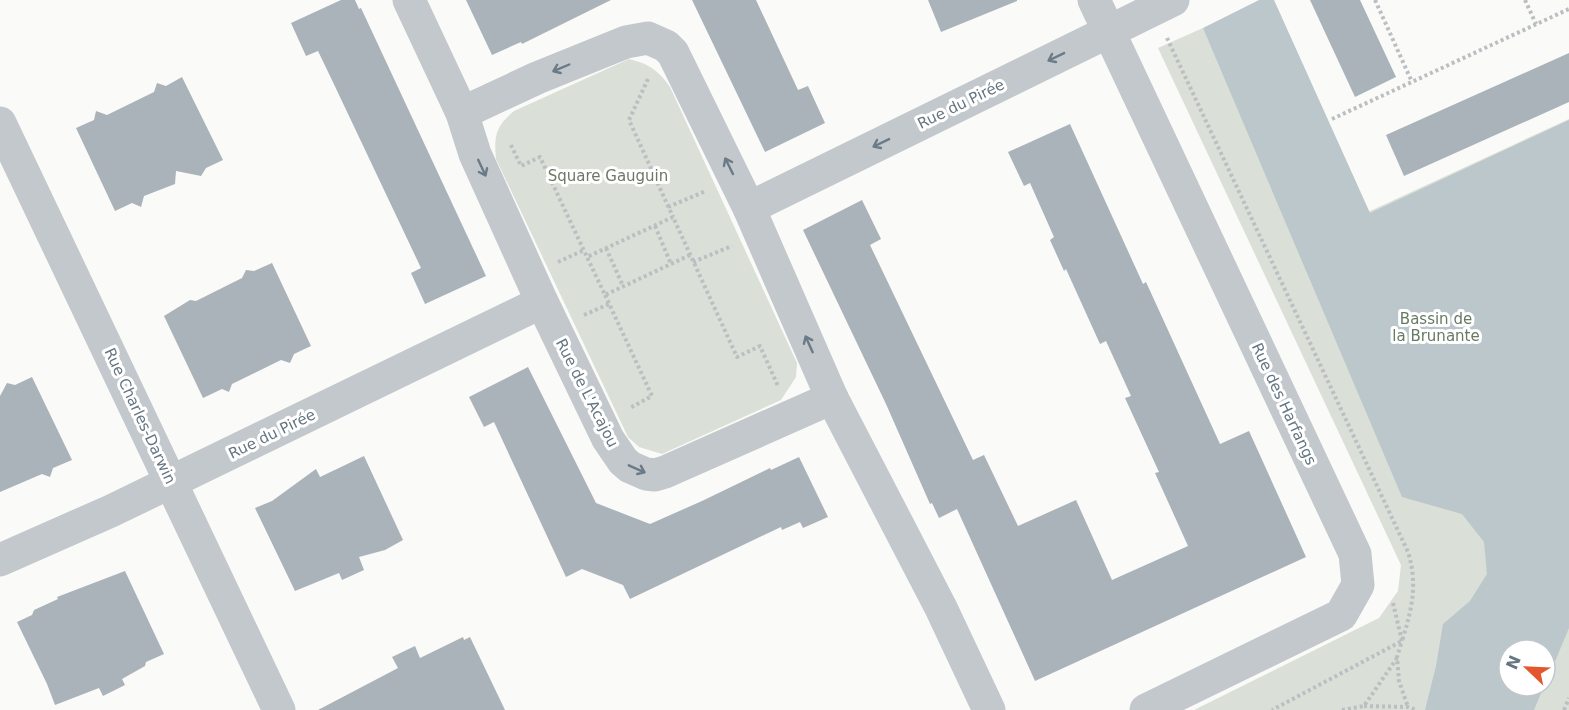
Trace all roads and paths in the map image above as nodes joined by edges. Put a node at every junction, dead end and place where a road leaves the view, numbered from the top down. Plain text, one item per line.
1 (409, 0) edge
2 (1094, 0) edge
3 (1173, 0) edge
4 (1375, 0) edge
5 (1525, 0) edge
6 (1569, 9) edge
7 (1536, 24) junction
8 (1109, 31) junction
9 (650, 75) dead end
10 (1412, 82) junction
11 (462, 114) junction
12 (1332, 119) dead end
13 (0, 123) edge
14 (507, 137) dead end
15 (706, 190) dead end
16 (668, 207) junction
17 (749, 208) junction
18 (673, 217) junction
19 (654, 226) junction
20 (736, 245) dead end
21 (606, 248) junction
22 (584, 250) junction
23 (690, 255) junction
24 (587, 257) junction
25 (693, 262) junction
26 (554, 264) dead end
27 (671, 264) junction
28 (623, 286) junction
29 (605, 295) junction
30 (542, 302) junction
31 (609, 304) junction
32 (579, 317) dead end
33 (780, 391) dead end
34 (832, 398) junction
35 (632, 417) dead end
36 (171, 482) junction
37 (0, 560) edge
38 (1393, 603) dead end
39 (1397, 657) junction
40 (1569, 698) edge
41 (1364, 706) junction
42 (1408, 707) junction
43 (279, 710) edge
44 (989, 710) edge
45 (1146, 710) edge
46 (1342, 710) edge
47 (1416, 710) edge
48 (1564, 710) edge

1 - 11 street, Rue de L'Acajou
2 - 8 street, Rue des Harfangs
3 - 8 street, Rue du Pirée
4 - 10 path
5 - 7 path
6 - 7 path
7 - 10 path
8 -> 17 street, Rue du Pirée
8 - 45 street, Rue des Harfangs
9 - 16 path
10 - 12 path
17 -> 11 street
11 -> 30 street, Rue de L'Acajou
13 - 36 street, Rue Charles-Darwin
14 - 22 path
15 - 16 path
16 - 18 path
34 -> 17 street
18 - 19 path
18 - 23 path
19 - 21 path
19 - 27 path
20 - 25 path
21 - 24 path
21 - 28 path
22 - 24 path
22 - 26 path
23 - 25 path
23 - 27 path
24 - 29 path
25 - 33 path
27 - 28 path
28 - 29 path
29 - 31 path
30 -> 34 street, Rue de L'Acajou
30 - 36 street, Rue du Pirée
31 - 32 path
31 - 35 path
34 - 44 street
36 - 37 street, Rue du Pirée
36 - 43 street, Rue Charles-Darwin
38 - 39 path
39 - 41 path
39 - 42 path
40 - 48 path
41 - 42 path
41 - 46 path
42 - 47 path

